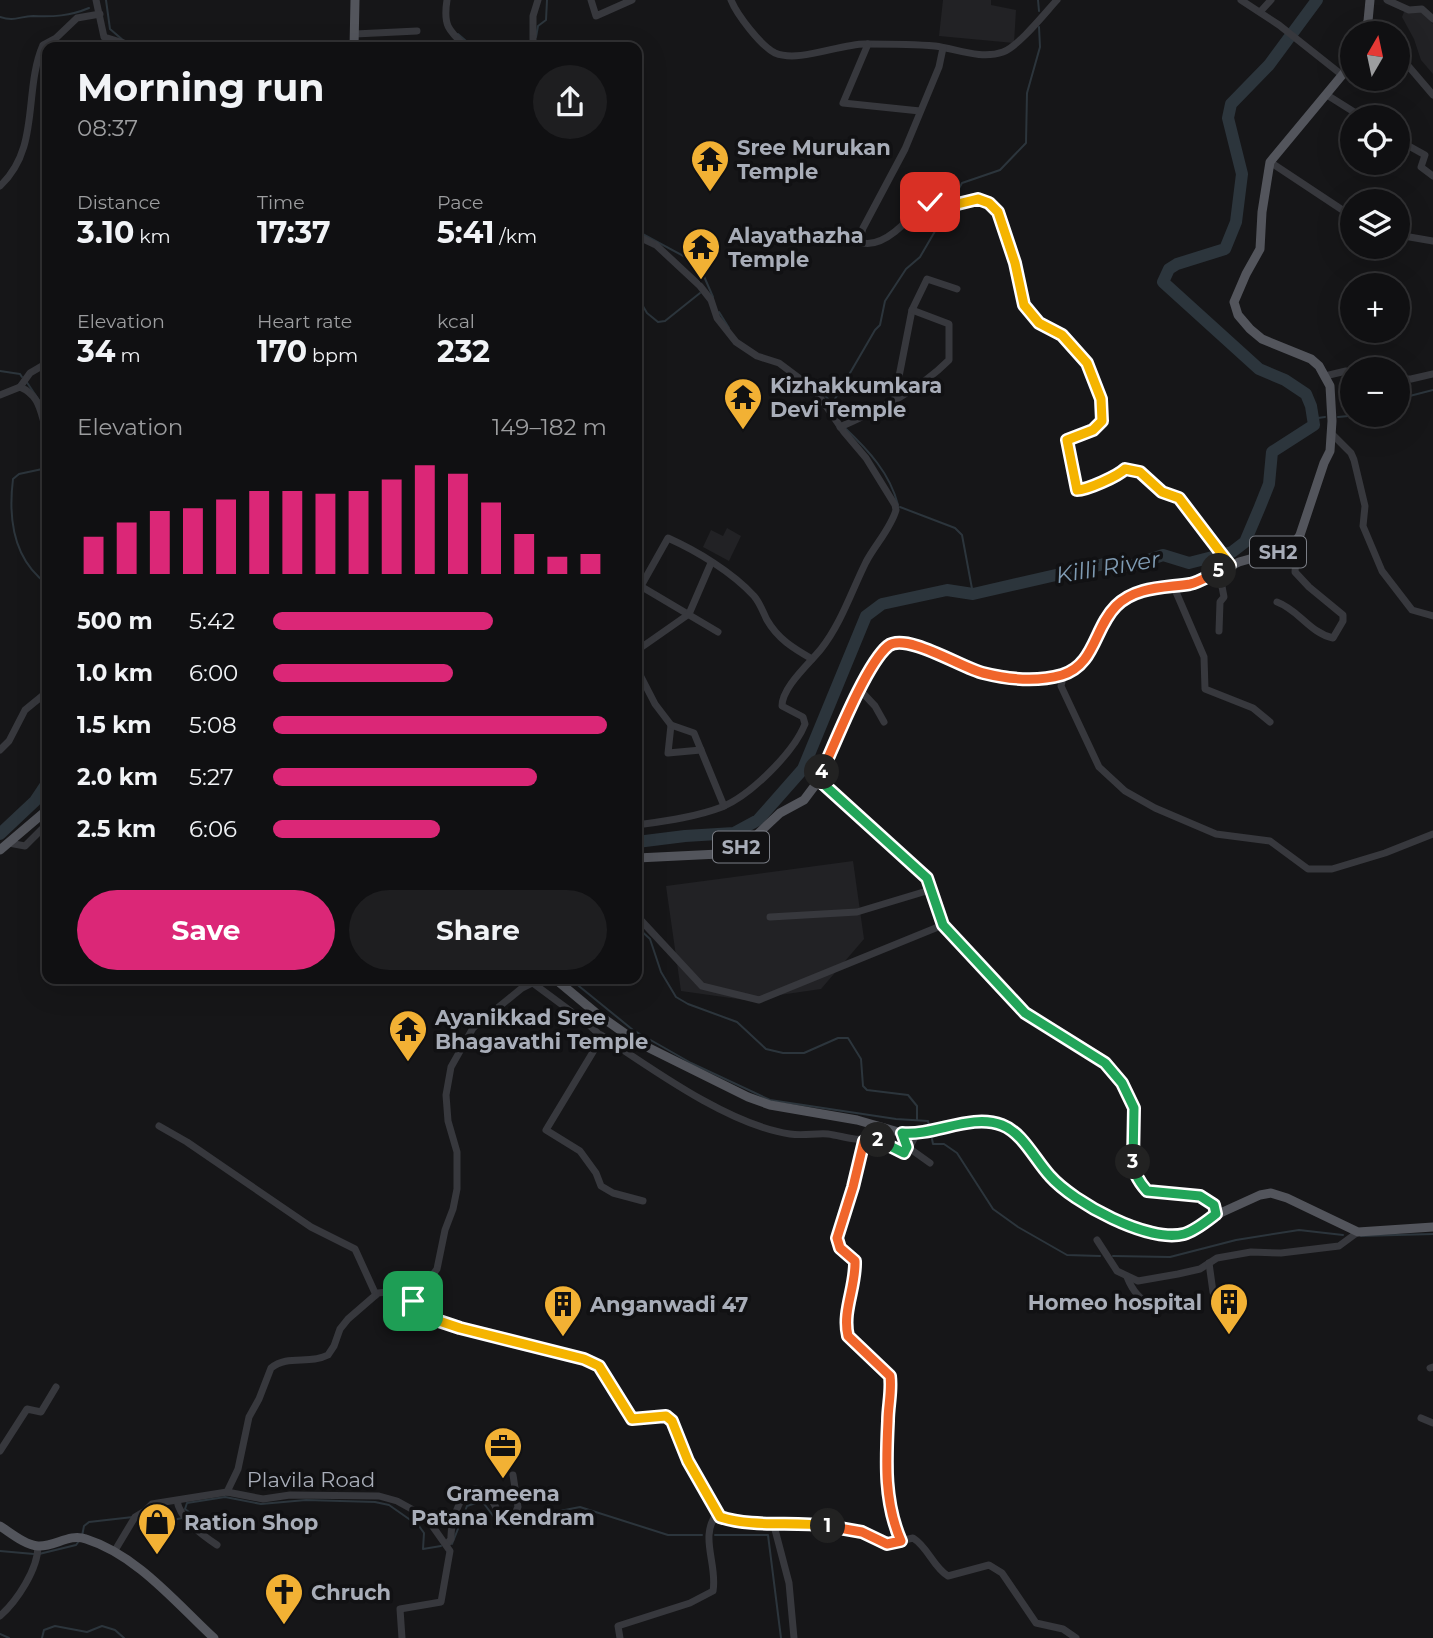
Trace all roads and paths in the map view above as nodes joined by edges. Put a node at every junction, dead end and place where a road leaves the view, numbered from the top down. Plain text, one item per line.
1 (96, 0) edge
2 (355, 0) edge
3 (447, 0) edge
4 (538, 0) edge
5 (591, 0) edge
6 (632, 0) edge
7 (731, 0) edge
8 (1057, 0) edge
9 (1241, 0) edge
10 (1271, 0) edge
11 (1370, 0) edge
12 (1387, 0) edge
13 (1260, 12) junction
14 (100, 14) junction
15 (1433, 19) edge
16 (1368, 21) edge
17 (417, 31) dead end
18 (355, 34) junction
19 (48, 42) edge
20 (121, 42) edge
21 (354, 42) edge
22 (461, 42) edge
23 (533, 42) edge
24 (868, 44) junction
25 (42, 48) edge
26 (943, 48) junction
27 (1410, 68) edge
28 (1340, 73) edge
29 (1340, 78) edge
30 (1327, 95) junction
31 (1433, 96) edge
32 (1343, 105) edge
33 (920, 111) junction
34 (1410, 147) edge
35 (1270, 162) junction
36 (1433, 176) edge
37 (0, 186) edge
38 (1340, 208) edge
39 (1410, 237) edge
40 (642, 238) edge
41 (1433, 241) edge
42 (957, 289) dead end
43 (912, 310) junction
44 (42, 366) edge
45 (1340, 372) edge
46 (1433, 374) edge
47 (1325, 376) junction
48 (1410, 379) edge
49 (20, 387) junction
50 (0, 395) edge
51 (894, 402) junction
52 (42, 416) edge
53 (841, 427) junction
54 (1332, 433) junction
55 (1292, 547) junction
56 (1228, 562) junction
57 (711, 563) junction
58 (1219, 571) junction
59 (642, 580) edge
60 (1173, 585) junction
61 (642, 587) edge
62 (1277, 602) dead end
63 (689, 614) junction
64 (1433, 616) edge
65 (1219, 631) dead end
66 (718, 632) dead end
67 (642, 647) edge
68 (812, 659) junction
69 (1064, 674) junction
70 (642, 685) edge
71 (860, 690) junction
72 (42, 696) edge
73 (884, 722) dead end
74 (1270, 722) dead end
75 (671, 725) junction
76 (0, 750) edge
77 (701, 750) junction
78 (819, 780) junction
79 (724, 806) junction
80 (42, 814) edge
81 (642, 824) edge
82 (42, 829) edge
83 (1433, 834) edge
84 (9, 843) junction
85 (0, 850) edge
86 (642, 858) edge
87 (930, 890) junction
88 (770, 917) dead end
89 (642, 921) edge
90 (943, 925) junction
91 (526, 984) edge
92 (533, 984) edge
93 (561, 984) edge
94 (596, 1013) junction
95 (589, 1024) junction
96 (601, 1035) junction
97 (159, 1126) dead end
98 (902, 1133) junction
99 (916, 1135) junction
100 (864, 1141) junction
101 (930, 1163) dead end
102 (643, 1201) dead end
103 (1216, 1214) junction
104 (1433, 1227) edge
105 (1357, 1232) junction
106 (1097, 1240) dead end
107 (1209, 1263) junction
108 (1127, 1277) junction
109 (1213, 1292) dead end
110 (376, 1295) junction
111 (411, 1304) junction
112 (1153, 1307) dead end
113 (56, 1387) dead end
114 (1421, 1418) dead end
115 (1433, 1423) edge
116 (0, 1451) edge
117 (513, 1475) dead end
118 (227, 1492) junction
119 (177, 1501) junction
120 (718, 1512) junction
121 (773, 1522) junction
122 (0, 1526) edge
123 (901, 1541) junction
124 (447, 1544) junction
125 (217, 1545) dead end
126 (37, 1546) junction
127 (114, 1552) junction
128 (0, 1616) edge
129 (214, 1638) edge
130 (402, 1638) edge
131 (620, 1638) edge
132 (793, 1638) edge
133 (1076, 1638) edge

1 - 14 street
2 - 18 main road
3 - 22 street
4 - 23 street
5 - 6 street
7 - 24 street
8 - 26 street
9 - 13 street
10 - 13 street
11 - 16 main road
12 - 15 street
13 - 28 street
14 - 19 street
14 - 20 street
17 - 18 street
18 - 21 main road
24 - 26 street
24 - 33 street
25 - 37 street
26 - 33 street
27 - 31 street
29 - 30 main road
30 - 32 street
30 - 35 main road
33 - 56 street
34 - 36 street
35 - 38 street
35 - 47 main road
39 - 41 street
40 - 53 street
42 - 43 street
43 - 51 street
43 - 51 street
44 - 49 street
45 - 47 street
46 - 48 street
47 - 54 main road, SH2
49 - 50 street
49 - 52 street
51 - 53 street
53 - 68 street
54 - 55 main road, SH2
54 - 64 street
55 - 56 main road, SH2
55 - 62 street
56 - 58 main road, SH2
57 - 59 street
57 - 63 street
57 - 68 street
58 - 60 main road, SH2
58 - 65 street
60 - 69 main road, SH2
60 - 74 street
61 - 63 street
63 - 66 street
63 - 67 street
68 - 79 street
69 - 71 main road, SH2
69 - 83 street
70 - 75 street
71 - 73 street
71 - 78 main road, SH2
72 - 76 street
75 - 77 street
75 - 77 street
77 - 79 street
78 - 86 main road, SH2
78 - 87 street
79 - 81 street
80 - 84 main road
82 - 84 street
84 - 85 main road
87 - 88 street
87 - 90 street
89 - 90 street
90 - 103 street
91 - 111 street
92 - 95 street
93 - 94 main road
94 - 95 street
94 - 98 main road
95 - 96 street
96 - 100 street
96 - 102 street
97 - 110 street
98 - 99 main road
98 - 100 street
99 - 101 street
99 - 103 main road
100 - 123 street
103 - 105 main road
104 - 105 main road
105 - 107 street
106 - 108 street
107 - 108 street
107 - 109 street
108 - 112 street
110 - 111 street
110 - 118 street
111 - 120 street
113 - 116 street
114 - 115 street
117 - 124 street
118 - 119 street
118 - 124 street, Plavila Road
119 - 125 street
119 - 127 street
120 - 121 street
120 - 131 street
121 - 123 street
121 - 132 street
122 - 126 main road
123 - 133 street
124 - 130 street
126 - 127 main road
126 - 128 street
127 - 129 main road

